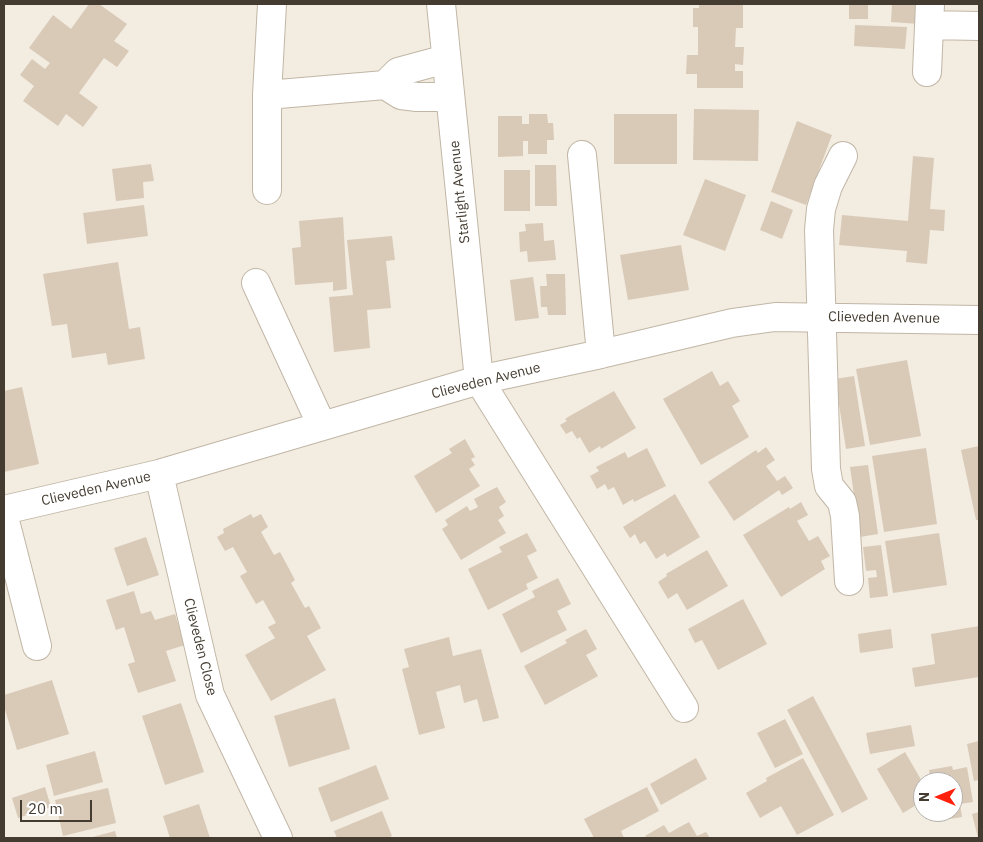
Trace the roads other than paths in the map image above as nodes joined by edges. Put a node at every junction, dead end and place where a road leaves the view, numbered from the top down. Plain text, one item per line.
1 (272, 4) edge
2 (441, 4) edge
3 (929, 14) edge
4 (979, 26) edge
5 (446, 59) junction
6 (927, 72) dead end
7 (385, 85) junction
8 (267, 95) junction
9 (450, 97) junction
10 (582, 155) dead end
11 (843, 156) dead end
12 (267, 190) dead end
13 (256, 283) dead end
14 (820, 317) junction
15 (979, 320) edge
16 (601, 354) junction
17 (479, 380) junction
18 (322, 426) junction
19 (159, 474) junction
20 (4, 510) edge
21 (4, 517) edge
22 (849, 581) dead end
23 (37, 646) dead end
24 (684, 708) dead end
25 (278, 838) edge

1 - 8 street
2 - 5 street, Starlight Avenue
3 - 4 street
3 - 6 street
5 - 7 street
5 - 9 street, Starlight Avenue
7 - 8 street
7 - 9 street
8 - 12 street
9 - 17 street, Starlight Avenue
10 - 16 street
11 - 14 street
13 - 18 street
14 - 15 street, Clieveden Avenue
14 - 16 street, Clieveden Avenue
14 - 22 street
16 - 17 street, Clieveden Avenue
17 - 18 street, Clieveden Avenue
17 - 24 street
18 - 19 street, Clieveden Avenue
19 - 20 street, Clieveden Avenue
19 - 25 street, Clieveden Close
21 - 23 street

